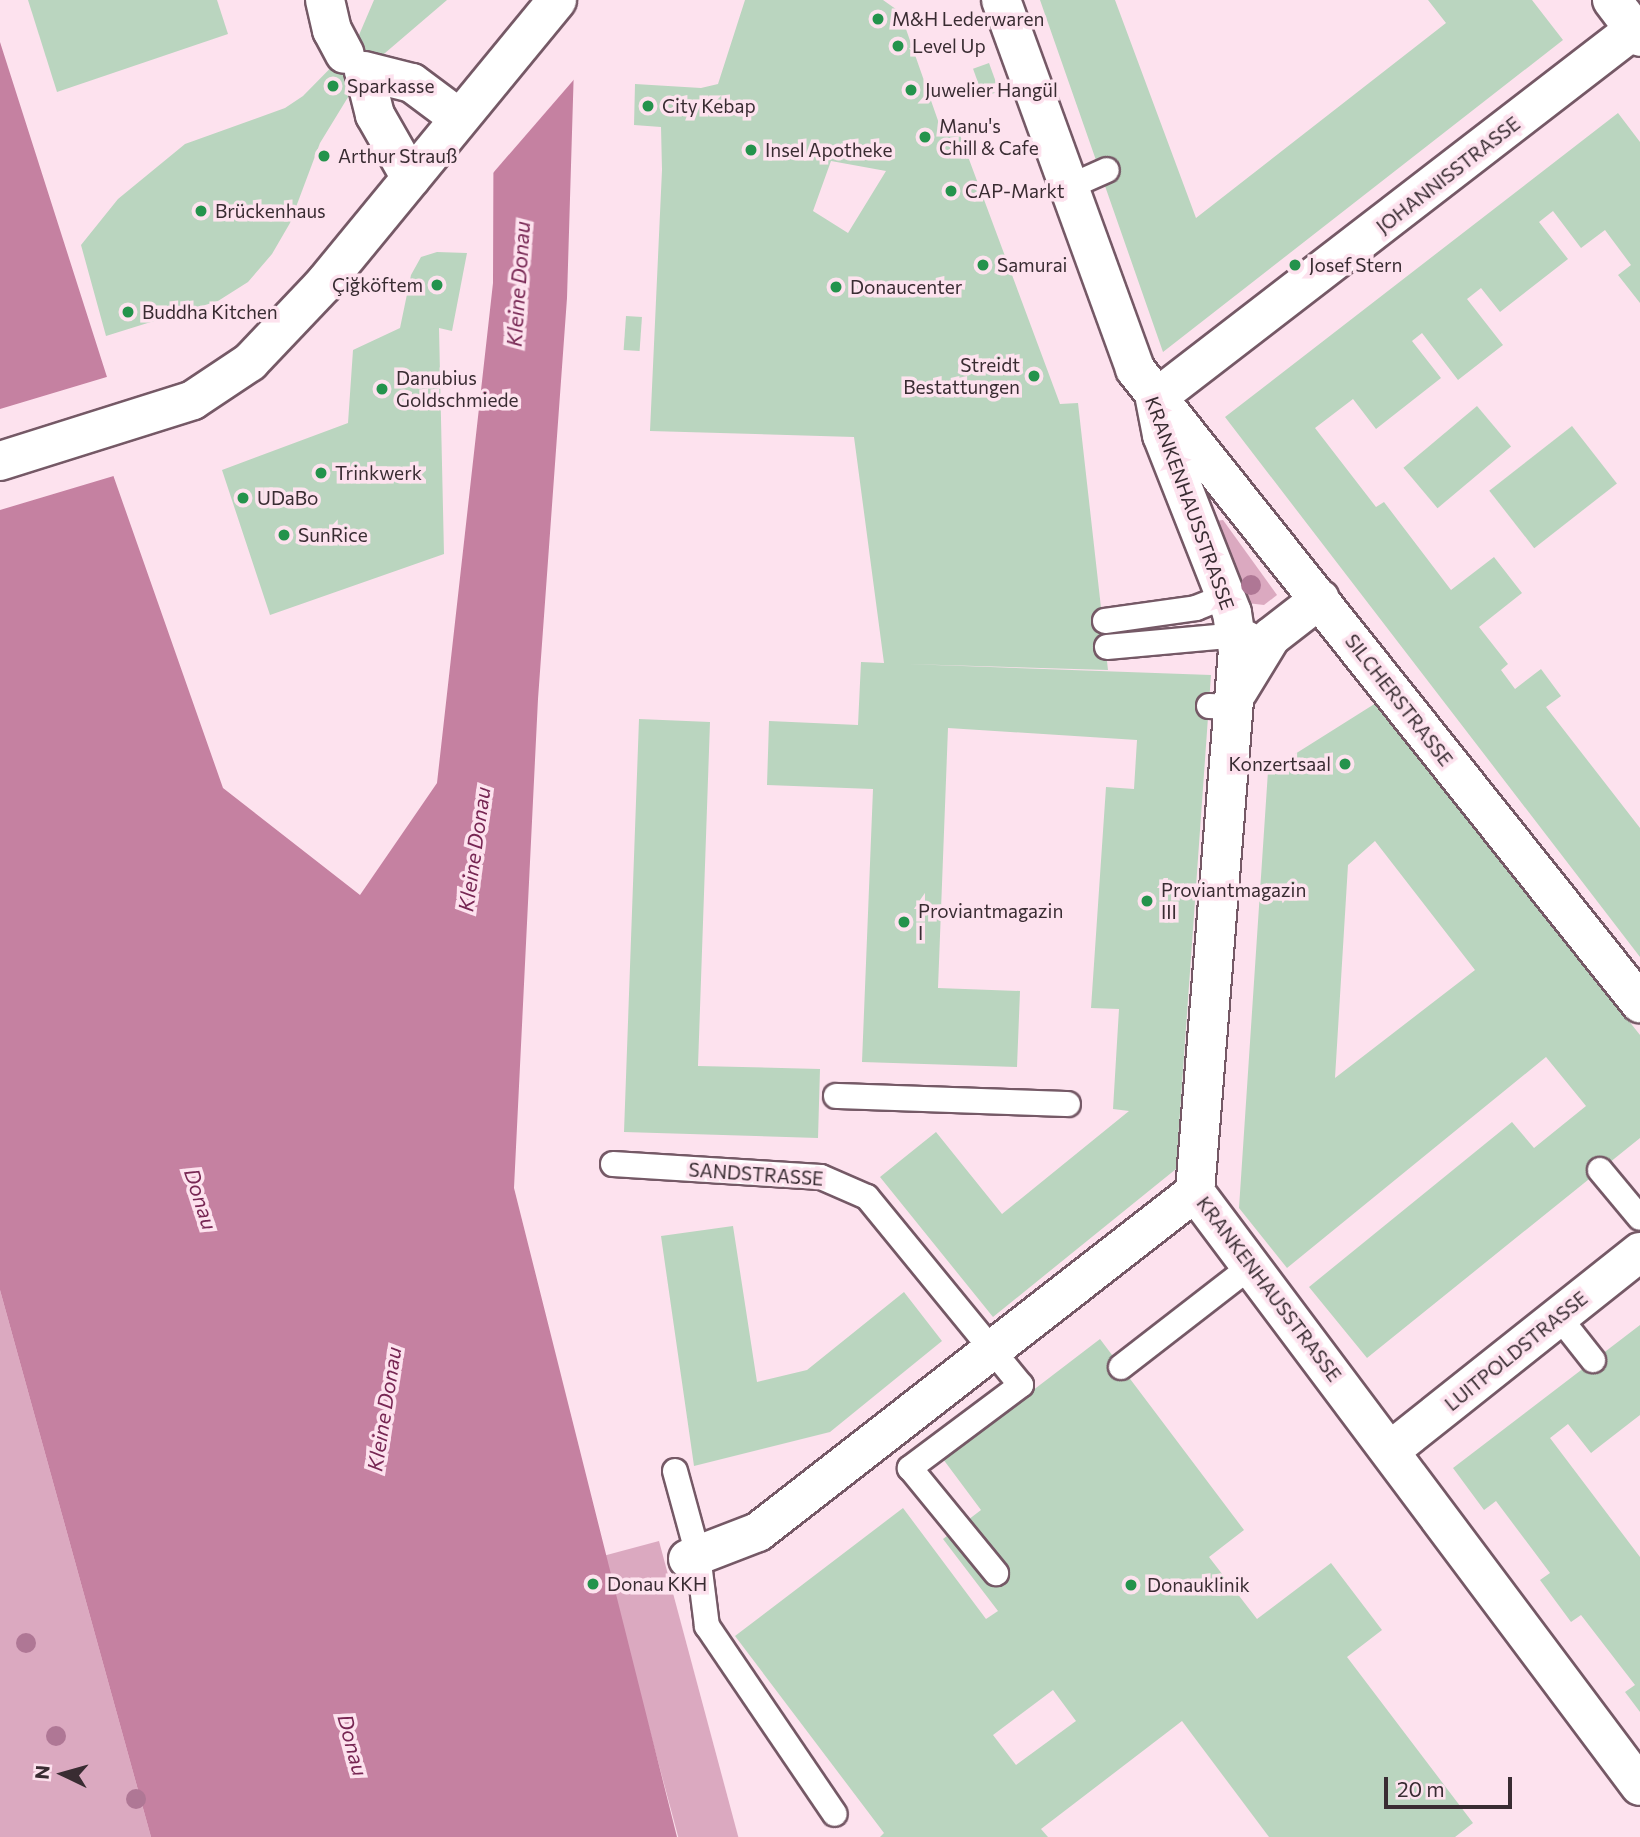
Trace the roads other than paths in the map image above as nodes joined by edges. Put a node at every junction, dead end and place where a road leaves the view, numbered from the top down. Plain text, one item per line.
1 (325, 0) edge
2 (557, 0) edge
3 (1001, 0) edge
4 (1631, 23) edge
5 (345, 54) dead end
6 (470, 105) junction
7 (1107, 170) dead end
8 (411, 178) junction
9 (1071, 186) junction
10 (1155, 400) junction
11 (0, 461) edge
12 (1226, 596) junction
13 (1320, 599) junction
14 (1105, 621) dead end
15 (1254, 635) junction
16 (1107, 647) dead end
17 (1640, 1003) edge
18 (836, 1096) dead end
19 (1068, 1104) dead end
20 (613, 1164) dead end
21 (1600, 1170) dead end
22 (1195, 1192) junction
23 (1640, 1218) edge
24 (1640, 1252) edge
25 (1251, 1266) junction
26 (1559, 1317) junction
27 (991, 1348) junction
28 (1593, 1360) dead end
29 (1121, 1367) dead end
30 (1391, 1450) junction
31 (675, 1471) dead end
32 (693, 1557) junction
33 (996, 1573) dead end
34 (1640, 1786) edge
35 (835, 1814) dead end

1 - 5 street
2 - 6 street
3 - 9 street, KRANKENHAUSSTRASSE
4 - 10 street, JOHANNISSTRASSE
6 - 8 street
6 - 8 street
7 - 9 lane
8 - 11 street
9 - 10 street, KRANKENHAUSSTRASSE
10 - 12 street, KRANKENHAUSSTRASSE
10 - 13 street, SILCHERSTRASSE
12 - 14 lane
12 - 15 street, KRANKENHAUSSTRASSE
13 - 15 street, KRANKENHAUSSTRASSE
13 - 17 street, SILCHERSTRASSE
15 - 16 lane
15 - 22 street, KRANKENHAUSSTRASSE
18 - 19 lane
20 - 27 lane, SANDSTRASSE
21 - 23 lane
22 - 25 street, KRANKENHAUSSTRASSE
22 - 27 street
24 - 26 street, LUITPOLDSTRASSE
25 - 29 lane
25 - 30 street, KRANKENHAUSSTRASSE
26 - 28 lane
26 - 30 street, LUITPOLDSTRASSE
27 - 32 street
27 - 33 lane, SANDSTRASSE
30 - 34 street, KRANKENHAUSSTRASSE
31 - 32 lane
32 - 35 lane

